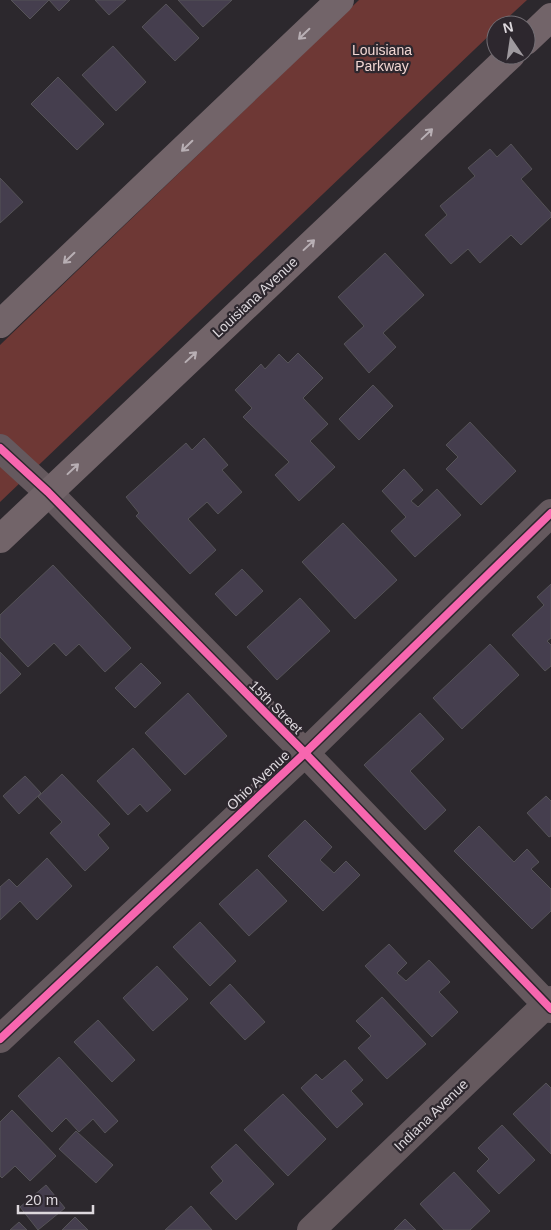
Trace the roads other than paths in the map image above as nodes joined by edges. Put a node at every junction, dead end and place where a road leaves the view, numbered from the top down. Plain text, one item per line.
1 (340, 0) edge
2 (551, 17) edge
3 (536, 31) edge
4 (500, 65) edge
5 (0, 324) edge
6 (0, 448) edge
7 (48, 492) junction
8 (551, 513) edge
9 (0, 539) edge
10 (305, 753) junction
11 (550, 1005) edge
12 (0, 1039) edge
13 (311, 1230) edge

1 -> 5 main road
2 - 3 main road
7 -> 4 main road, Louisiana Avenue
6 - 7 street, 15th Street
7 - 9 main road, Louisiana Avenue
7 - 10 street, 15th Street
8 - 10 street, Ohio Avenue
10 - 11 street, 15th Street
10 - 12 street, Ohio Avenue
11 - 13 street, Indiana Avenue

